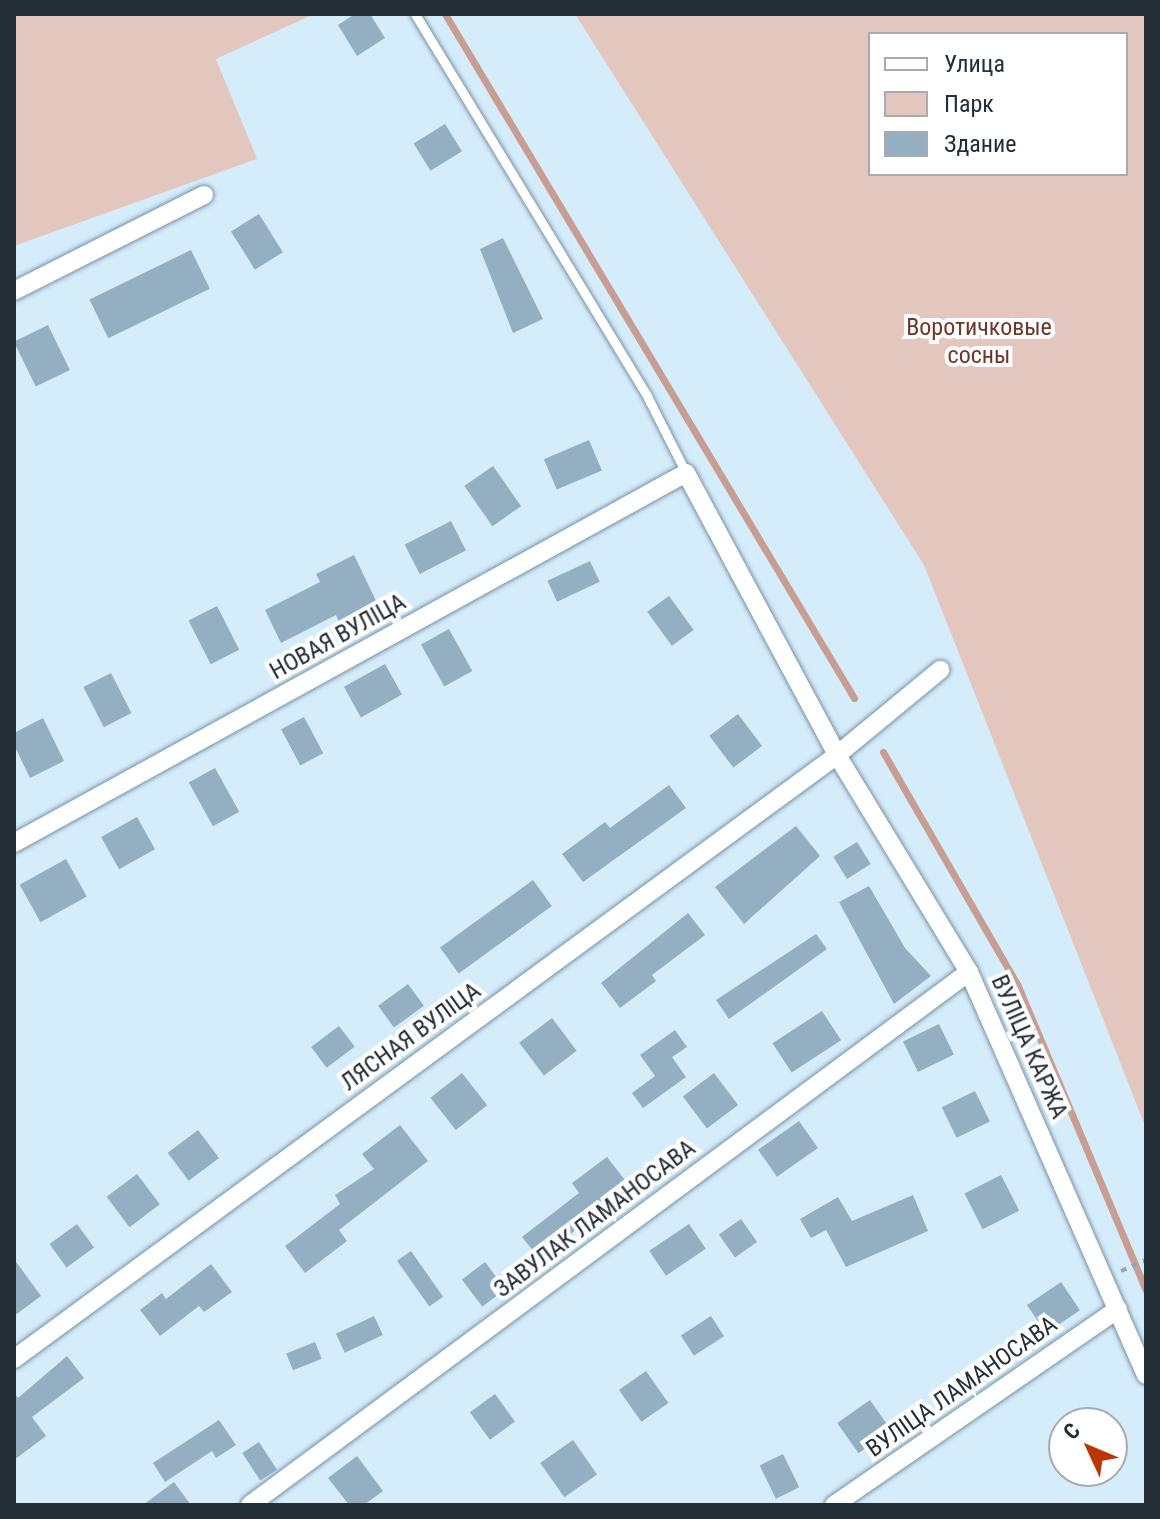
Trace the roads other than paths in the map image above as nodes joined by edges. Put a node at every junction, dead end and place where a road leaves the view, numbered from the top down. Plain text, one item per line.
1 (415, 14) edge
2 (204, 195) dead end
3 (14, 291) edge
4 (686, 473) junction
5 (940, 670) dead end
6 (837, 755) junction
7 (14, 843) edge
8 (969, 972) junction
9 (1118, 1309) junction
10 (14, 1359) edge
11 (1146, 1375) edge
12 (250, 1505) edge
13 (834, 1505) edge

1 - 4 lane
2 - 3 street
4 - 6 street
4 - 7 street, НОВАЯ ВУЛІЦА
5 - 6 street, ЛЯСНАЯ ВУЛІЦА
6 - 8 street, ВУЛІЦА КАРЖА
6 - 10 street, ЛЯСНАЯ ВУЛІЦА
8 - 9 street, ВУЛІЦА КАРЖА
8 - 12 street, ЗАВУЛАК ЛАМАНОСАВА
9 - 11 street, ВУЛІЦА КАРЖА
9 - 13 street, ВУЛІЦА ЛАМАНОСАВА

